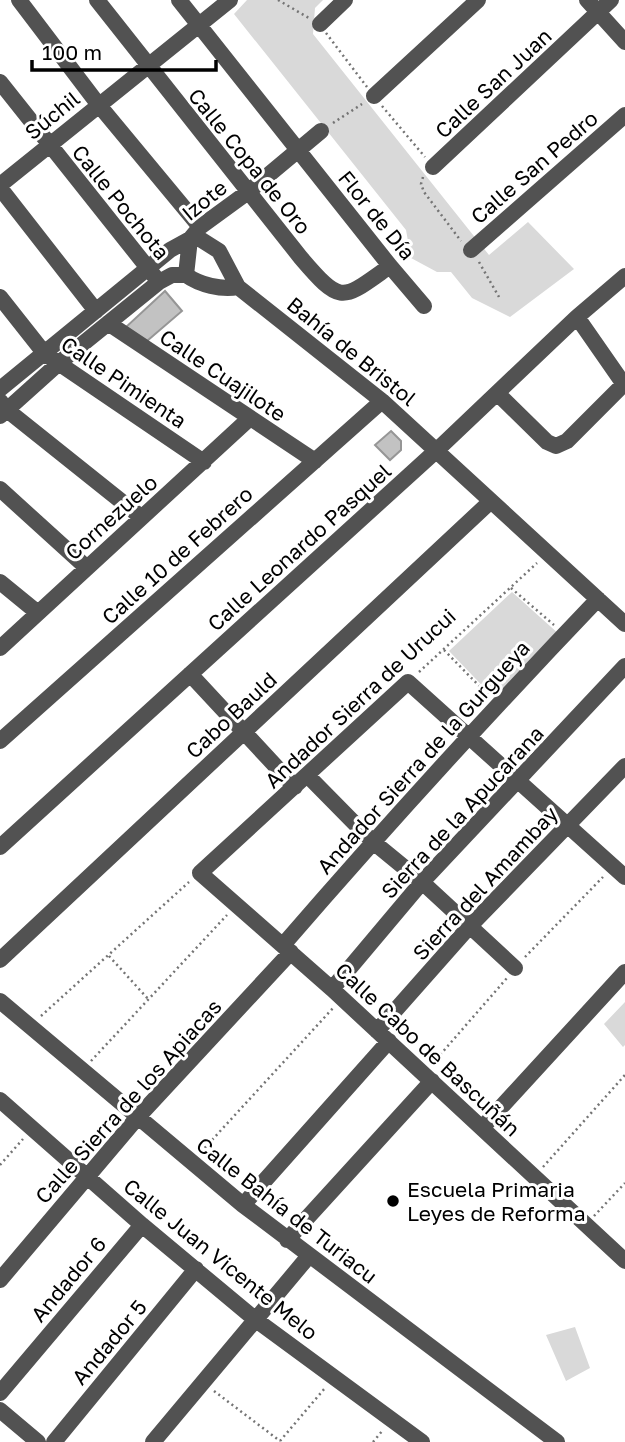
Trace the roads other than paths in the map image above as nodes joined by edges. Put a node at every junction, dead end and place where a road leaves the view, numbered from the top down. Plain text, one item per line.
1 (19, 0) edge
2 (97, 0) edge
3 (179, 0) edge
4 (230, 0) edge
5 (345, 0) edge
6 (478, 0) edge
7 (587, 0) edge
8 (611, 0) edge
9 (598, 12) junction
10 (320, 24) road end
11 (199, 25) junction
12 (625, 42) edge
13 (147, 65) junction
14 (0, 82) edge
15 (374, 96) road end
16 (98, 104) junction
17 (625, 115) edge
18 (321, 131) road end
19 (48, 145) junction
20 (299, 150) junction
21 (433, 167) road end
22 (0, 187) edge
23 (248, 192) junction
24 (195, 233) junction
25 (471, 250) road end
26 (390, 266) junction
27 (148, 268) junction
28 (186, 275) junction
29 (625, 276) edge
30 (159, 282) junction
31 (238, 287) junction
32 (0, 297) edge
33 (424, 306) dead end
34 (96, 311) junction
35 (577, 317) junction
36 (108, 323) junction
37 (52, 359) junction
38 (625, 384) edge
39 (0, 389) edge
40 (497, 393) junction
41 (382, 401) junction
42 (2, 409) edge
43 (250, 418) junction
44 (437, 450) junction
45 (315, 461) junction
46 (204, 462) junction
47 (0, 489) edge
48 (491, 501) junction
49 (141, 517) junction
50 (86, 567) junction
51 (0, 582) edge
52 (598, 599) junction
53 (38, 613) junction
54 (625, 624) edge
55 (0, 648) edge
56 (625, 666) edge
57 (190, 674) junction
58 (243, 732) junction
59 (469, 735) junction
60 (0, 741) edge
61 (625, 766) edge
62 (520, 780) junction
63 (301, 781) junction
64 (568, 825) junction
65 (372, 841) junction
66 (0, 847) edge
67 (200, 873) joint
68 (625, 877) edge
69 (422, 882) junction
70 (469, 927) junction
71 (287, 949) junction
72 (0, 960) edge
73 (515, 968) dead end
74 (625, 972) edge
75 (337, 993) junction
76 (0, 1001) edge
77 (383, 1036) junction
78 (432, 1081) junction
79 (0, 1100) edge
80 (137, 1118) junction
81 (482, 1128) junction
82 (88, 1176) junction
83 (243, 1205) junction
84 (142, 1225) junction
85 (287, 1240) junction
86 (308, 1257) junction
87 (625, 1261) edge
88 (196, 1269) junction
89 (0, 1280) edge
90 (256, 1320) junction
91 (0, 1393) edge
92 (0, 1410) edge
93 (38, 1442) edge
94 (54, 1442) edge
95 (154, 1442) edge
96 (422, 1442) edge
97 (557, 1442) edge

1 - 16 street
2 - 13 street, Calle Copa de Oro
3 - 11 street, Flor de Día
4 - 11 street, Súchil
5 - 10 street
6 - 15 street
7 - 9 street
8 - 9 street, Calle San Juan
9 - 12 street
9 - 21 street, Calle San Juan
11 - 13 street, Súchil
11 - 20 street, Flor de Día
13 - 16 street, Súchil
13 - 23 street, Calle Copa de Oro
14 - 19 street, Calle Pochota
16 - 19 street, Súchil
16 - 24 street
17 - 25 street, Calle San Pedro
18 - 20 street, Izote
19 - 22 street, Súchil
19 - 27 street, Calle Pochota
20 - 23 street, Izote
20 - 26 street, Flor de Día
22 - 34 street
23 - 24 street, Izote
23 - 26 street, Calle Copa de Oro
24 - 27 street
24 - 28 street, Izote
24 - 31 street, Bahía de Bristol
26 - 33 street, Flor de Día
27 - 30 street, Calle Pochota
27 - 34 street
28 - 30 street
28 - 31 street
29 - 35 street, Calle Leonardo Pasquel
30 - 36 street
31 - 41 street, Bahía de Bristol
32 - 37 street, Calle Pimienta
34 - 37 street
35 - 38 street
35 - 40 street, Calle Leonardo Pasquel
36 - 37 street
36 - 43 street, Calle Cuajilote
37 - 39 street
37 - 42 street
37 - 46 street, Calle Pimienta
38 - 40 street
40 - 44 street, Calle Leonardo Pasquel
41 - 44 street, Bahía de Bristol
41 - 45 street, Calle 10 de Febrero
42 - 49 street
43 - 45 street, Calle Cuajilote
43 - 46 street, Cornezuelo
44 - 48 street, Bahía de Bristol
44 - 57 street, Calle Leonardo Pasquel
45 - 60 street, Calle 10 de Febrero
46 - 49 street, Cornezuelo
47 - 50 street
48 - 52 street, Bahía de Bristol
48 - 58 street, Cabo Bauld
49 - 50 street, Cornezuelo
50 - 53 street, Cornezuelo
51 - 53 street
52 - 54 street, Bahía de Bristol
52 - 59 street, Andador Sierra de la Gurgueya
53 - 55 street, Cornezuelo
56 - 62 street, Sierra de la Apucarana
57 - 58 street
57 - 66 street, Calle Leonardo Pasquel
58 - 63 street
58 - 72 street, Cabo Bauld
59 - 62 street
59 - 63 street, Andador Sierra de Urucui
59 - 65 street, Andador Sierra de la Gurgueya
61 - 64 street, Sierra del Amambay
62 - 64 street
62 - 69 street, Sierra de la Apucarana
63 - 65 street
63 - 67 street, Andador Sierra de Urucui
64 - 68 street
64 - 70 street, Sierra del Amambay
65 - 69 street
65 - 71 street, Andador Sierra de la Gurgueya
67 - 71 street, Calle Cabo de Bascuñán
69 - 70 street
69 - 75 street, Sierra de la Apucarana
70 - 73 street
70 - 77 street, Sierra del Amambay
71 - 75 street, Calle Cabo de Bascuñán
71 - 80 street, Calle Sierra de los Apiacas
74 - 81 street
75 - 77 street, Calle Cabo de Bascuñán
76 - 80 street, Calle Bahía de Turiacu
77 - 78 street, Calle Cabo de Bascuñán
77 - 83 street, Sierra del Amambay
78 - 81 street, Calle Cabo de Bascuñán
78 - 85 street
79 - 82 street, Calle Juan Vicente Melo
80 - 82 street, Calle Sierra de los Apiacas
80 - 83 street, Calle Bahía de Turiacu
81 - 87 street, Calle Cabo de Bascuñán
82 - 84 street, Calle Juan Vicente Melo
82 - 89 street, Calle Sierra de los Apiacas
83 - 85 street, Calle Bahía de Turiacu
84 - 88 street, Calle Juan Vicente Melo
84 - 91 street, Andador 6
85 - 86 street, Calle Bahía de Turiacu
86 - 90 street
86 - 97 street, Calle Bahía de Turiacu
88 - 90 street, Calle Juan Vicente Melo
88 - 94 street, Andador 5
90 - 95 street
90 - 96 street, Calle Juan Vicente Melo
92 - 93 street

